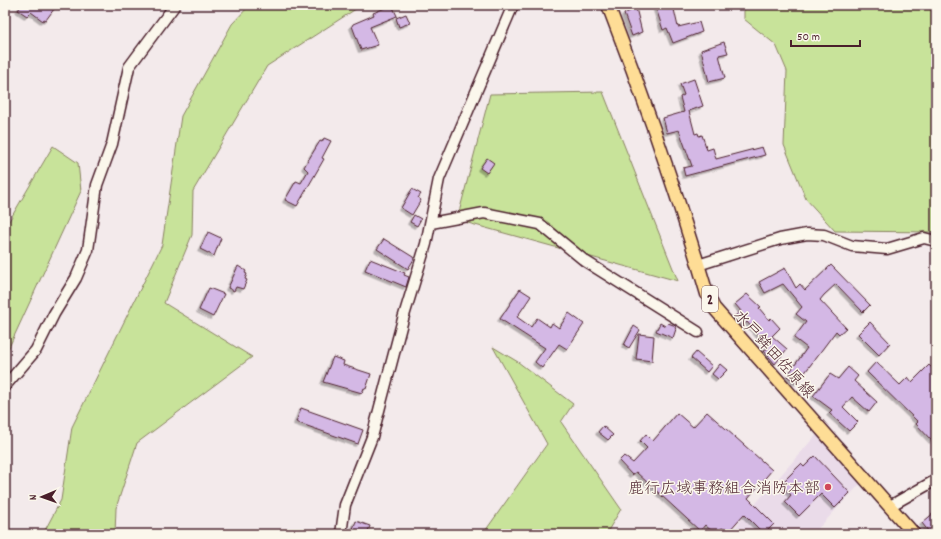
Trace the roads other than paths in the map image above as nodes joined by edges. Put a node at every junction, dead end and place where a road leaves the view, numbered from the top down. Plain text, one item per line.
1 (175, 5) edge
2 (513, 5) edge
3 (608, 5) edge
4 (431, 223) junction
5 (936, 241) edge
6 (698, 265) junction
7 (698, 332) dead end
8 (5, 386) edge
9 (936, 480) edge
10 (890, 506) junction
11 (341, 534) edge
12 (914, 534) edge

1 - 8 street
2 - 4 street
3 - 6 main road, 水戸鉾田佐原線 / 2
4 - 7 street
4 - 11 street
5 - 6 street
6 - 10 main road, 水戸鉾田佐原線 / 2
9 - 10 street
10 - 12 main road, 水戸鉾田佐原線 / 2

